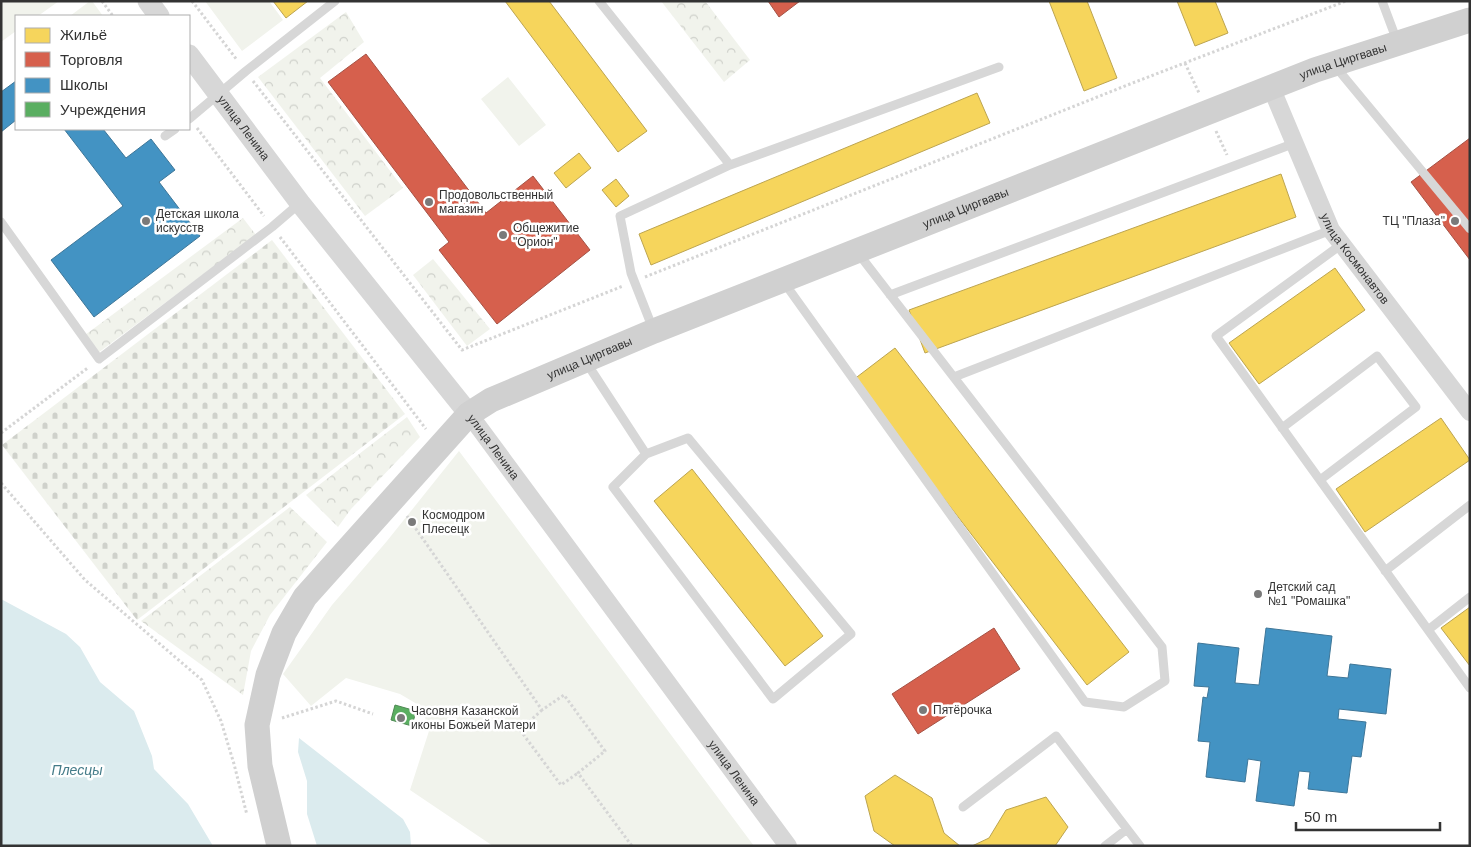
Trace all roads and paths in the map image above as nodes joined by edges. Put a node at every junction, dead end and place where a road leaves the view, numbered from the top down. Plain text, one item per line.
1 (102, 1) edge
2 (148, 1) edge
3 (335, 1) edge
4 (599, 1) edge
5 (1382, 1) edge
6 (112, 15) edge
7 (158, 15) edge
8 (1470, 20) edge
9 (1398, 42) junction
10 (190, 56) edge
11 (1333, 64) junction
12 (999, 67) dead end
13 (1271, 87) junction
14 (218, 93) junction
15 (190, 118) edge
16 (190, 120) edge
17 (174, 130) edge
18 (165, 136) dead end
19 (1295, 143) junction
20 (730, 165) junction
21 (300, 203) junction
22 (1, 222) edge
23 (272, 227) junction
24 (1470, 229) edge
25 (1336, 237) junction
26 (857, 251) junction
27 (782, 280) junction
28 (890, 295) junction
29 (654, 331) junction
30 (99, 359) junction
31 (584, 360) junction
32 (954, 377) junction
33 (1470, 412) edge
34 (469, 414) junction
35 (1282, 428) junction
36 (1, 433) edge
37 (439, 445) junction
38 (646, 454) junction
39 (1320, 480) junction
40 (1, 483) edge
41 (394, 497) junction
42 (1470, 505) edge
43 (1384, 570) junction
44 (1470, 597) edge
45 (1428, 630) junction
46 (1470, 688) edge
47 (542, 710) junction
48 (373, 714) dead end
49 (257, 725) junction
50 (578, 773) junction
51 (963, 807) dead end
52 (248, 819) dead end
53 (1127, 829) junction
54 (279, 846) edge
55 (632, 846) edge
56 (788, 846) edge
57 (1105, 846) edge
58 (1140, 846) edge

1 - 6 path
2 - 7 street
3 - 14 lane
4 - 20 lane
5 - 9 lane
8 - 9 main road, улица Циргвавы
9 - 11 main road, улица Циргвавы
10 - 14 street, улица Ленина
11 - 13 main road, улица Циргвавы
11 - 24 lane
12 - 20 lane
13 - 19 street, улица Космонавтов
13 - 26 main road, улица Циргвавы
14 - 15 lane
14 - 21 street, улица Ленина
16 - 23 path
17 - 18 lane
19 - 25 street, улица Космонавтов
19 - 28 lane
20 - 29 lane
21 - 23 lane
21 - 34 street, улица Ленина
22 - 30 lane
23 - 30 lane
23 - 37 path
25 - 32 lane
25 - 33 street, улица Космонавтов
25 - 35 lane
26 - 27 main road, улица Циргвавы
26 - 28 lane
27 - 29 main road, улица Циргвавы
27 - 32 lane
28 - 32 lane
29 - 31 main road, улица Циргвавы
30 - 36 path
31 - 34 main road, улица Циргвавы
31 - 38 lane
34 - 37 main road, улица Циргвавы
34 - 56 street, улица Ленина
35 - 39 lane
35 - 39 lane
37 - 41 main road, улица Циргвавы
38 - 38 lane
39 - 43 lane
40 - 52 path
41 - 47 path
41 - 49 main road, улица Циргвавы
42 - 43 lane
43 - 45 lane
44 - 45 lane
45 - 46 lane
47 - 50 path
47 - 50 path
48 - 49 path
49 - 54 main road, улица Циргвавы
50 - 55 path
51 - 53 lane
53 - 57 lane
53 - 58 lane

